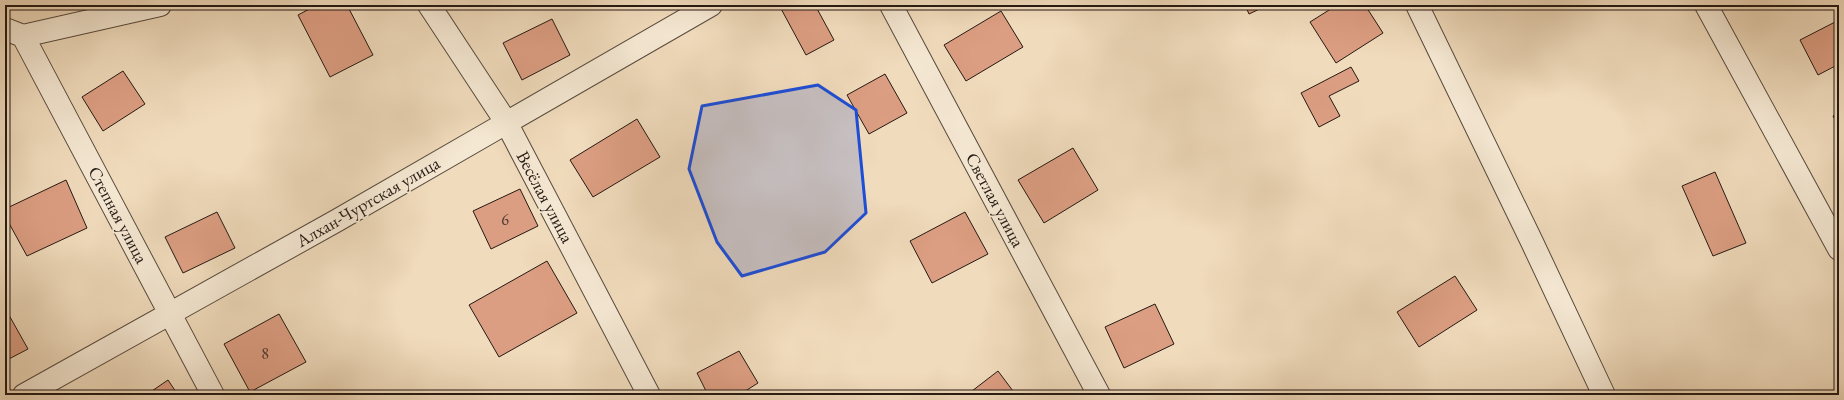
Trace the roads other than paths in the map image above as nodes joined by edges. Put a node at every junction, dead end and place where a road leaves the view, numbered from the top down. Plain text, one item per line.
1 (160, 5) edge
2 (429, 5) edge
3 (711, 5) edge
4 (890, 5) edge
5 (1417, 5) edge
6 (1706, 5) edge
7 (14, 32) edge
8 (506, 122) junction
9 (1839, 249) edge
10 (170, 314) junction
11 (24, 395) edge
12 (213, 395) edge
13 (650, 395) edge
14 (1099, 395) edge
15 (1604, 395) edge

1 - 7 street
2 - 8 street, Весёлая улица
3 - 8 street, Алхан-Чуртская улица
4 - 14 street, Светлая улица
5 - 15 street
6 - 9 street
7 - 10 street, Степная улица
8 - 10 street, Алхан-Чуртская улица
8 - 13 street, Весёлая улица
10 - 11 street, Алхан-Чуртская улица
10 - 12 street, Степная улица

